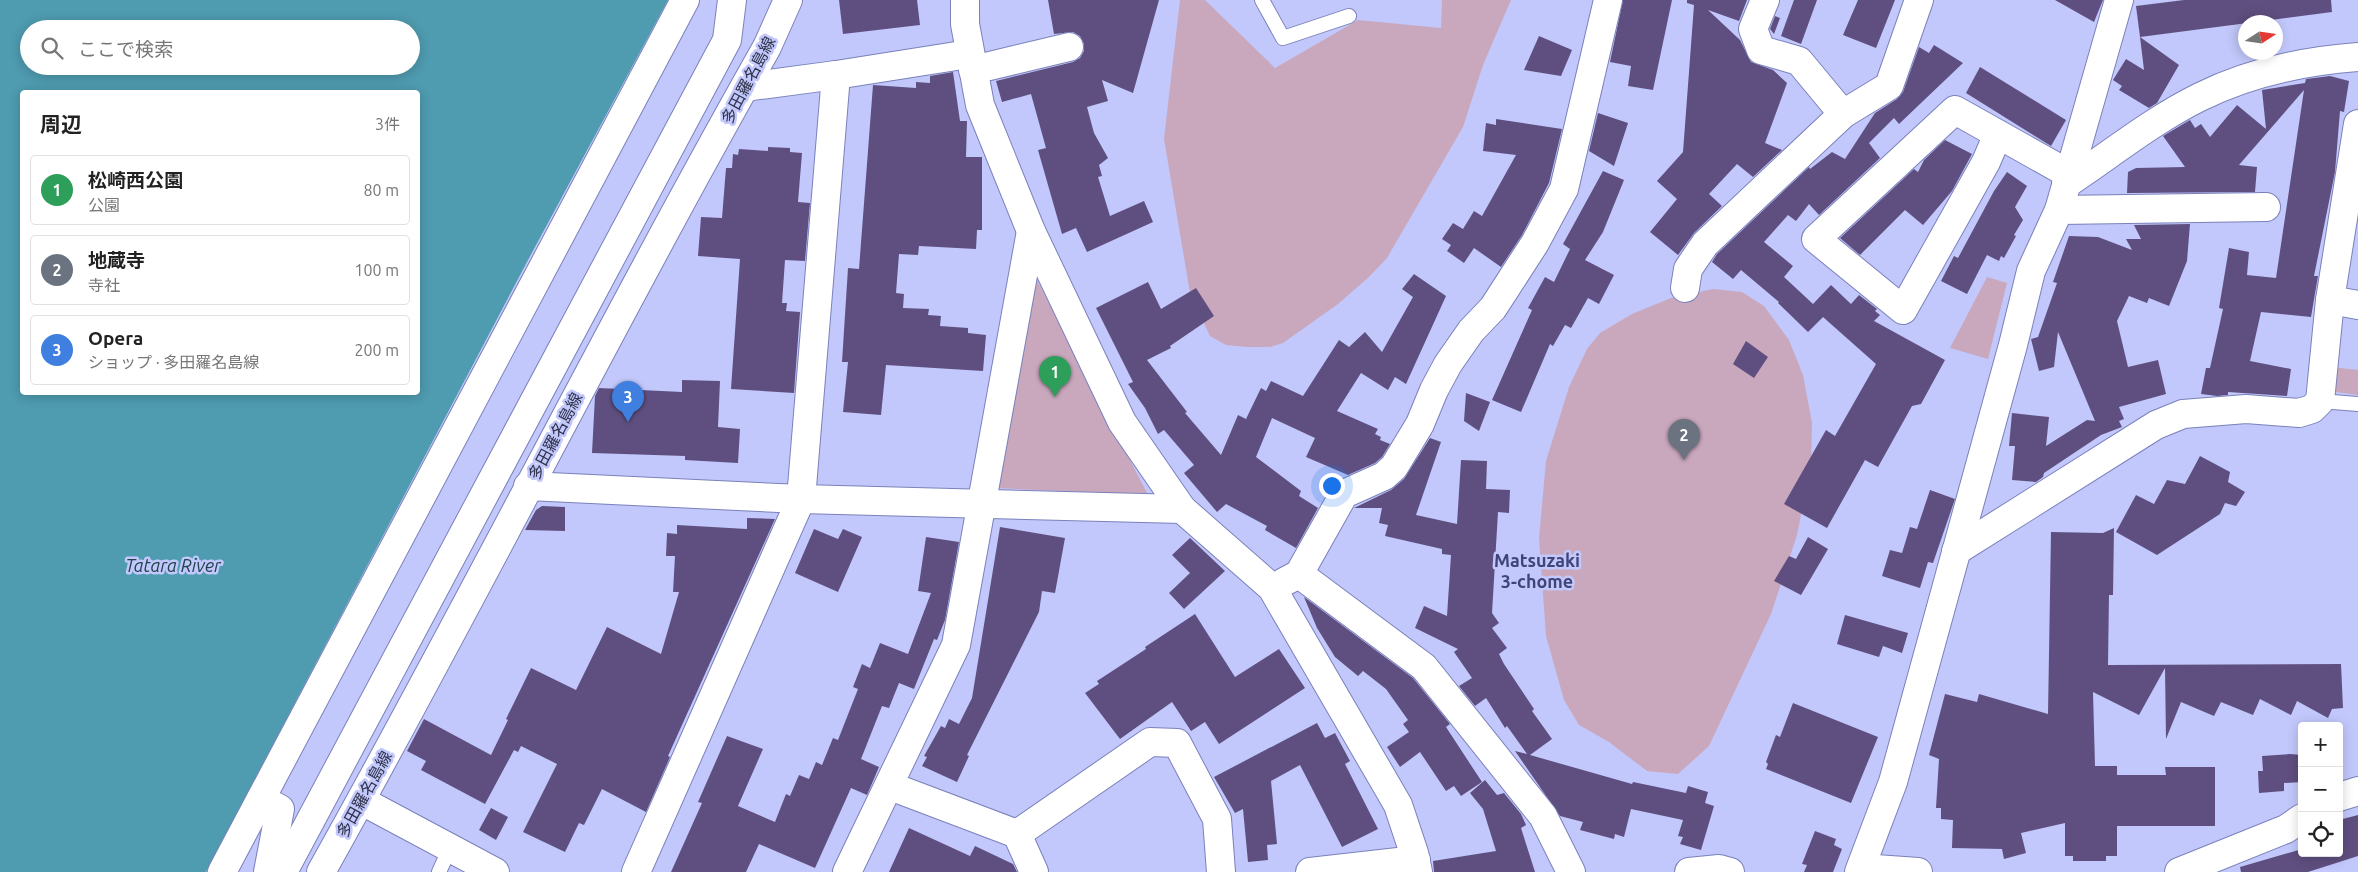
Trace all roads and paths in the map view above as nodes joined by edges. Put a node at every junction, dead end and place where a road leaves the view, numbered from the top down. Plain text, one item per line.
1 (686, 0) edge
2 (732, 0) edge
3 (788, 0) edge
4 (965, 0) edge
5 (1262, 0) edge
6 (1608, 0) edge
7 (1765, 0) edge
8 (1919, 0) edge
9 (2119, 0) edge
10 (1349, 16) dead end
11 (1069, 47) dead end
12 (2358, 57) edge
13 (971, 62) junction
14 (836, 75) junction
15 (744, 87) junction
16 (1844, 114) junction
17 (2358, 127) edge
18 (1998, 134) junction
19 (2065, 189) junction
20 (2266, 207) dead end
21 (1031, 231) junction
22 (1684, 288) dead end
23 (2330, 300) junction
24 (2358, 305) edge
25 (2320, 401) junction
26 (2358, 404) edge
27 (528, 486) junction
28 (801, 499) junction
29 (982, 504) junction
30 (1182, 510) junction
31 (1956, 551) junction
32 (1299, 574) junction
33 (1272, 588) junction
34 (890, 786) junction
35 (2358, 791) edge
36 (2343, 796) edge
37 (261, 799) junction
38 (358, 807) junction
39 (2298, 821) edge
40 (1017, 834) junction
41 (444, 860) edge
42 (1417, 866) edge
43 (1860, 870) edge
44 (222, 872) edge
45 (268, 872) edge
46 (283, 872) edge
47 (299, 872) edge
48 (321, 872) edge
49 (495, 872) edge
50 (636, 872) edge
51 (847, 872) edge
52 (1034, 872) edge
53 (1221, 872) edge
54 (1310, 872) edge
55 (1571, 872) edge
56 (1689, 872) edge
57 (1730, 872) edge
58 (1918, 872) edge
59 (2179, 872) edge

1 - 37 street
2 - 46 street
3 - 15 street, 多田羅名島線
4 - 13 street
5 - 10 lane
6 - 32 street
7 - 16 street
8 - 16 street
9 - 19 street
11 - 13 street
12 - 19 street
13 - 14 street
13 - 21 street
14 - 15 street
14 - 28 street
15 - 27 street, 多田羅名島線
16 - 22 street
17 - 23 street
18 - 18 street
18 - 19 street
19 - 20 street
19 - 31 street
21 - 29 street
21 - 30 street
23 - 24 street
23 - 25 street
25 - 26 lane
25 - 31 street
27 - 28 street
27 - 38 street, 多田羅名島線
28 - 29 street
28 - 50 street
29 - 30 street
29 - 34 street
30 - 33 street
31 - 43 street
32 - 33 street
32 - 55 street
33 - 42 street
34 - 40 street
34 - 51 street
35 - 36 street
37 - 44 street
37 - 45 street
38 - 41 street
38 - 47 street
38 - 48 street, 多田羅名島線
39 - 59 street
40 - 52 street
40 - 53 street
41 - 49 street
42 - 54 street
43 - 58 street
56 - 57 street

